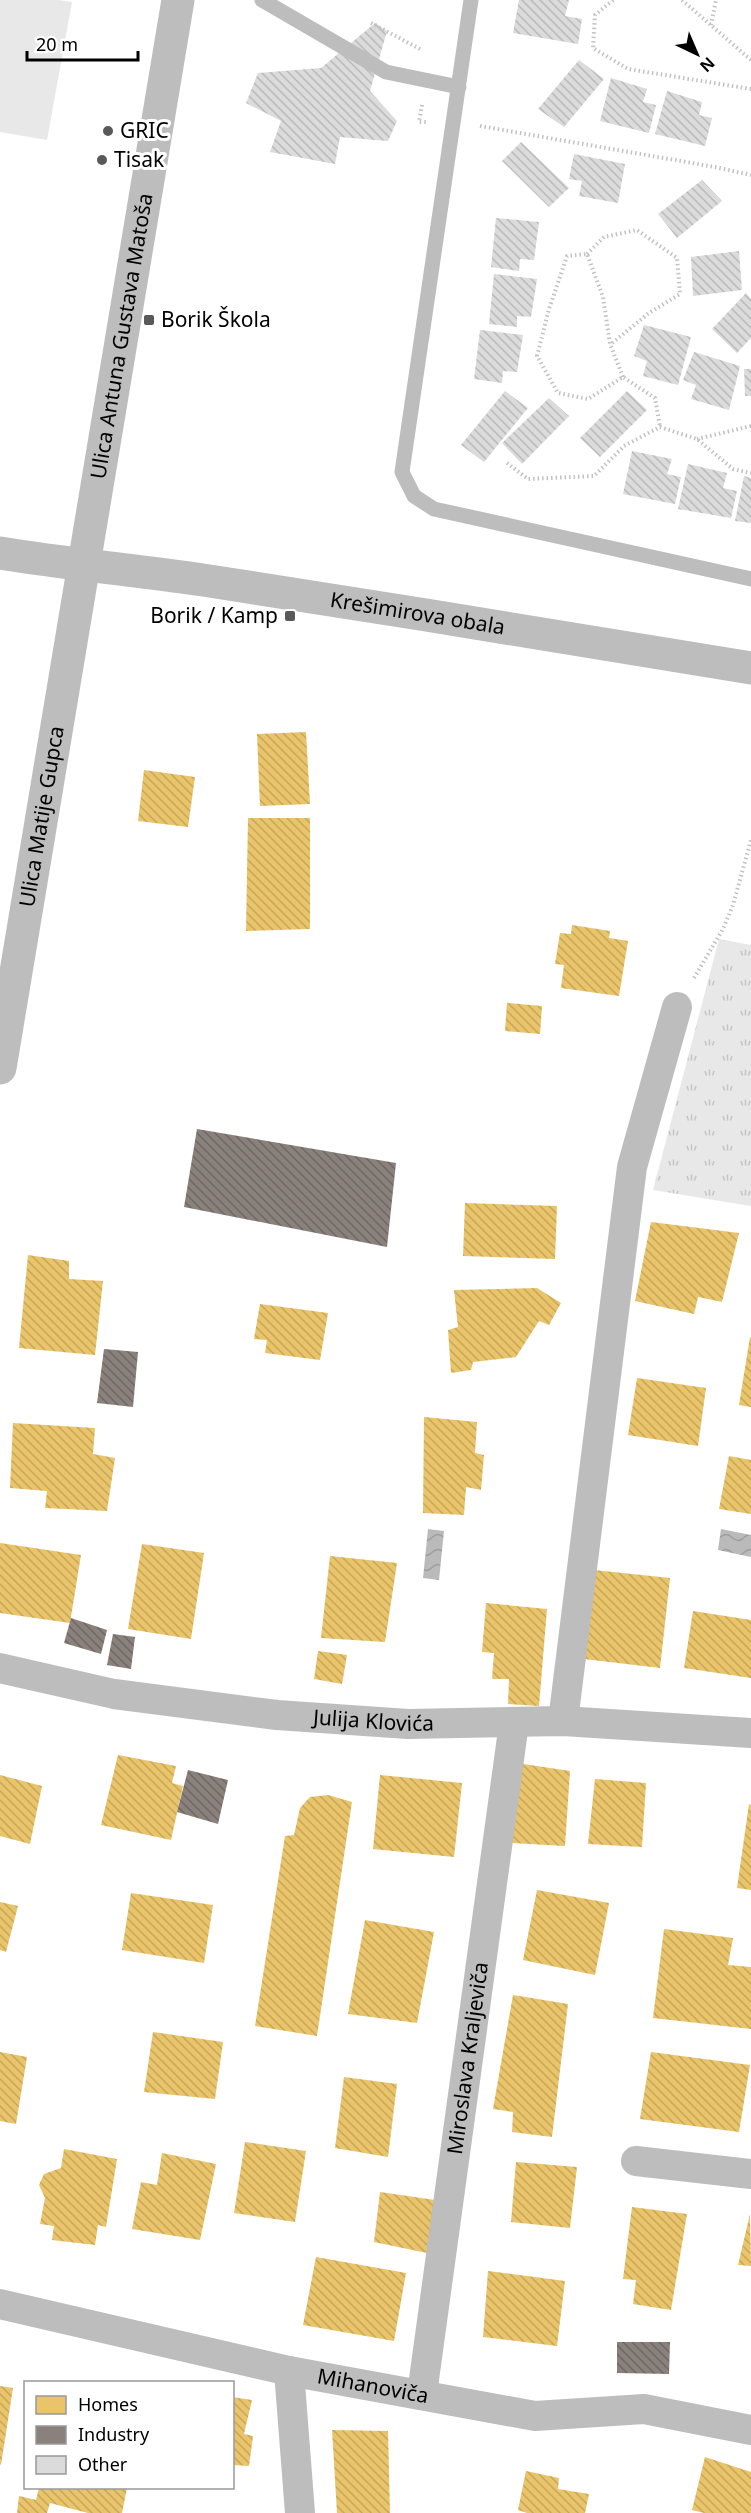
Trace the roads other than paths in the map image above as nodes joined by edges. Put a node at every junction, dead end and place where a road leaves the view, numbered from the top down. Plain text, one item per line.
1 (178, 0) edge
2 (262, 0) edge
3 (471, 0) edge
4 (459, 87) junction
5 (0, 553) edge
6 (83, 565) junction
7 (751, 579) edge
8 (751, 668) edge
9 (677, 1007) road end
10 (0, 1068) edge
11 (0, 1668) edge
12 (562, 1721) junction
13 (514, 1723) junction
14 (751, 1733) edge
15 (636, 2161) dead end
16 (751, 2174) edge
17 (0, 2304) edge
18 (289, 2371) junction
19 (422, 2394) junction
20 (751, 2430) edge
21 (300, 2513) edge

1 - 6 street, Ulica Antuna Gustava Matoša
2 - 4 lane
3 - 4 lane
4 - 7 lane
5 - 6 street, Krešimirova obala
6 - 8 street, Krešimirova obala
6 - 10 street, Ulica Matije Gupca
9 - 12 street
11 - 13 street, Julija Klovića
12 - 13 street, Julija Klovića
12 - 14 street, Julija Klovića
13 - 19 street, Miroslava Kraljeviča
15 - 16 street
17 - 18 street, Mihanoviča
18 - 19 street, Mihanoviča
18 - 21 street
19 - 20 street, Mihanoviča

